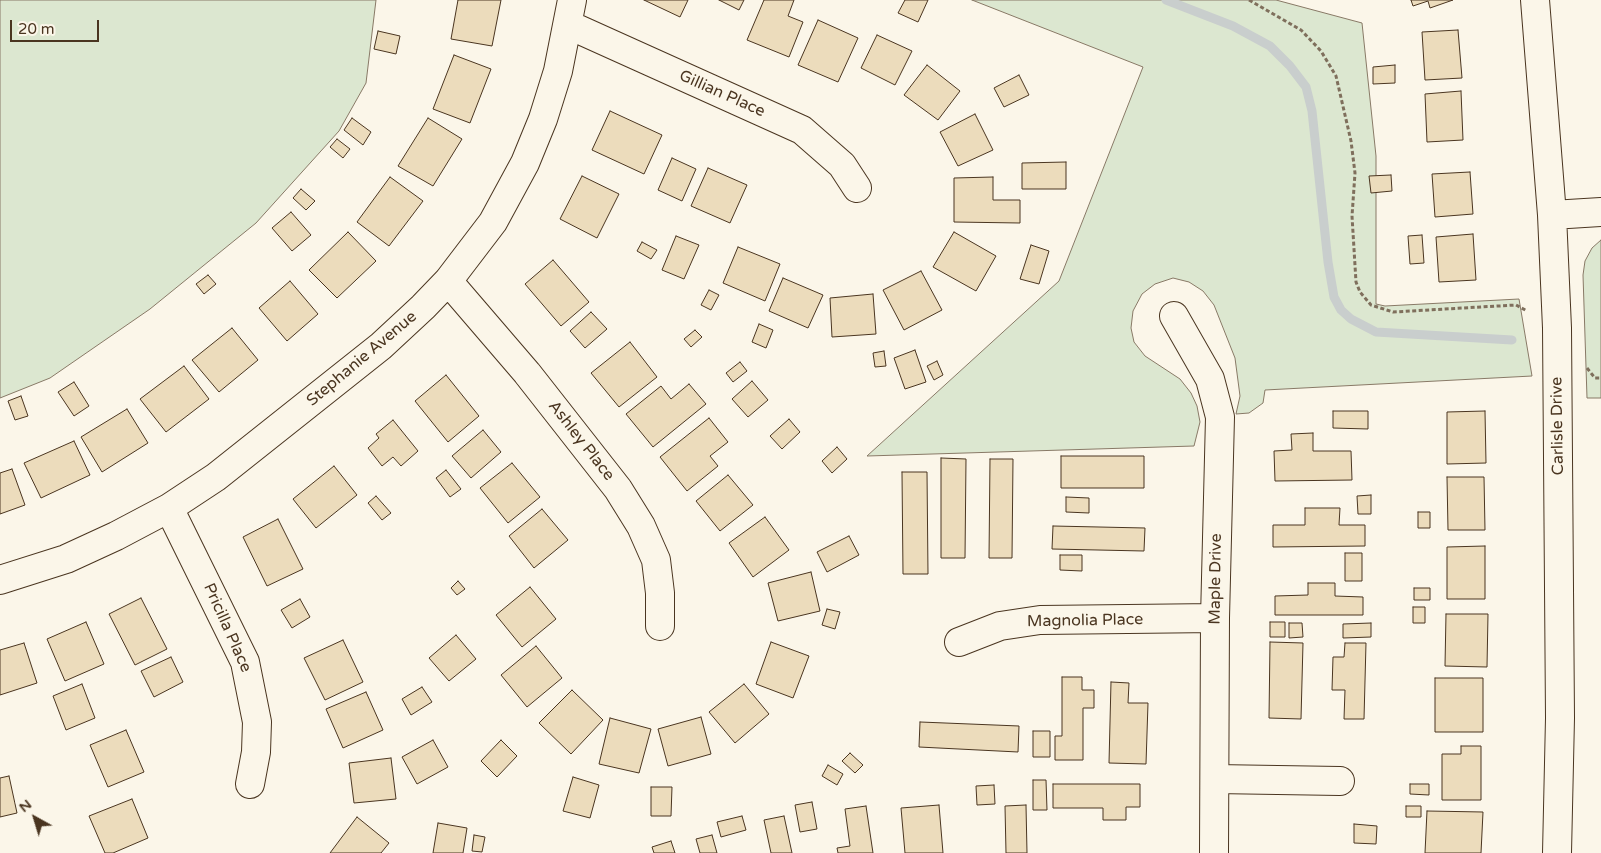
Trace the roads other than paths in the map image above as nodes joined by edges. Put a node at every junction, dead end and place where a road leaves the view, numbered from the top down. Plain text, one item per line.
1 (1535, 0) edge
2 (571, 12) edge
3 (858, 188) dead end
4 (1601, 212) edge
5 (1552, 215) junction
6 (448, 281) junction
7 (1174, 316) dead end
8 (169, 508) junction
9 (0, 580) edge
10 (1215, 618) junction
11 (660, 626) dead end
12 (959, 642) dead end
13 (1215, 779) junction
14 (1340, 781) dead end
15 (250, 784) dead end
16 (1214, 853) edge
17 (1557, 853) edge

1 - 5 street, Carlisle Drive
2 - 3 street, Gillian Place
2 - 6 street, Stephanie Avenue
4 - 5 street
5 - 17 street, Carlisle Drive
6 - 8 street, Stephanie Avenue
6 - 11 street, Ashley Place
7 - 10 street, Maple Drive
8 - 9 street, Stephanie Avenue
8 - 15 street, Pricilla Place
10 - 12 street, Magnolia Place
10 - 13 street, Maple Drive
13 - 14 street
13 - 16 street, Maple Drive

